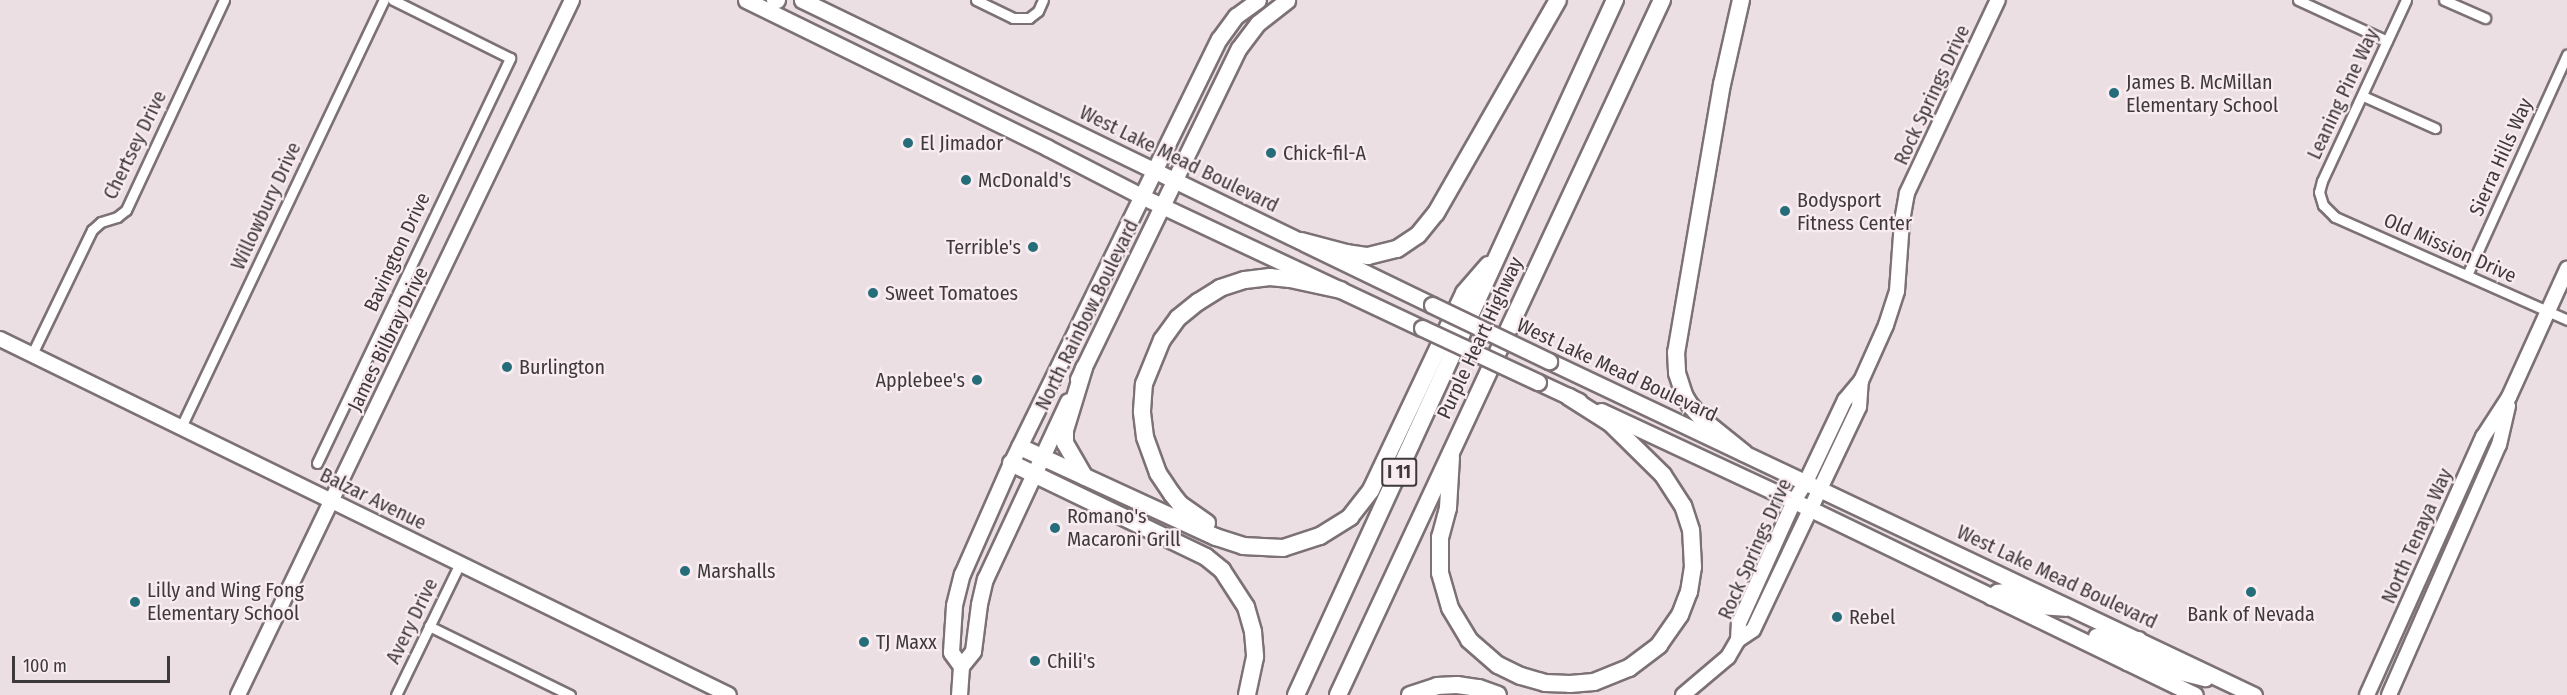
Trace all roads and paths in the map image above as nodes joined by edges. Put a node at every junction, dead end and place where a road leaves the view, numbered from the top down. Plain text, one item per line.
1 (224, 0) edge
2 (384, 0) edge
3 (393, 0) edge
4 (572, 0) edge
5 (802, 0) edge
6 (976, 0) edge
7 (1043, 0) edge
8 (1258, 0) edge
9 (1287, 0) edge
10 (1558, 0) edge
11 (1615, 0) edge
12 (1662, 0) edge
13 (1741, 0) edge
14 (1998, 0) edge
15 (2298, 0) edge
16 (2406, 0) edge
17 (2444, 0) edge
18 (757, 2) edge
19 (825, 11) junction
20 (2486, 18) dead end
21 (2387, 41) junction
22 (2567, 55) edge
23 (905, 60) junction
24 (898, 75) junction
25 (2363, 96) junction
26 (1029, 109) junction
27 (2436, 128) dead end
28 (1155, 172) junction
29 (1176, 182) junction
30 (1143, 197) junction
31 (2323, 205) joint
32 (1163, 207) junction
33 (1301, 241) junction
34 (1502, 248) junction
35 (2567, 269) edge
36 (2467, 275) junction
37 (1341, 290) junction
38 (2548, 312) junction
39 (2567, 320) edge
40 (0, 339) edge
41 (32, 354) junction
42 (1084, 368) junction
43 (1861, 381) junction
44 (1569, 397) junction
45 (2509, 397) junction
46 (181, 427) junction
47 (2483, 437) junction
48 (1020, 447) junction
49 (1452, 448) junction
50 (1744, 453) junction
51 (1042, 458) junction
52 (317, 463) dead end
53 (1011, 463) junction
54 (1034, 475) junction
55 (1085, 477) junction
56 (1806, 482) junction
57 (2483, 483) junction
58 (1822, 490) junction
59 (2459, 490) junction
60 (332, 501) junction
61 (1363, 501) junction
62 (1794, 501) junction
63 (1809, 509) junction
64 (2451, 555) junction
65 (1908, 557) junction
66 (459, 563) junction
67 (2001, 574) junction
68 (1991, 597) junction
69 (2074, 609) junction
70 (429, 626) junction
71 (2061, 630) junction
72 (2138, 639) junction
73 (1738, 640) junction
74 (2127, 662) junction
75 (961, 666) junction
76 (2234, 686) junction
77 (564, 694) edge
78 (238, 695) edge
79 (396, 695) edge
80 (729, 695) edge
81 (959, 695) edge
82 (1247, 695) edge
83 (1296, 695) edge
84 (1338, 695) edge
85 (1410, 695) edge
86 (1498, 695) edge
87 (1683, 695) edge
88 (2195, 695) edge
89 (2254, 695) edge
90 (2367, 695) edge
91 (2389, 695) edge

1 - 41 street, Chertsey Drive
2 - 46 street, Willowbury Drive
3 - 52 street, Bavington Drive
4 - 60 street, James Bilbray Drive
5 - 19 main road, West Lake Mead Boulevard
6 - 7 street
8 - 28 main road, North Rainbow Boulevard
9 - 29 main road, North Rainbow Boulevard
10 - 33 highway
11 - 34 highway, Purple Heart Highway / I 11
12 - 49 highway, Purple Heart Highway / I 11
13 - 50 highway
14 - 43 street, Rock Springs Drive
15 - 21 street
16 - 21 street, Leaning Pine Way
17 - 20 street
18 - 24 main road
19 - 23 main road
19 - 26 main road, West Lake Mead Boulevard
21 - 25 street, Leaning Pine Way
22 - 36 street, Sierra Hills Way
23 - 24 main road
23 - 26 main road
24 - 30 main road
25 - 27 street
25 - 31 street, Leaning Pine Way
26 - 28 main road, West Lake Mead Boulevard
28 - 29 main road, West Lake Mead Boulevard
28 - 30 main road, North Rainbow Boulevard
29 - 32 main road, North Rainbow Boulevard
29 - 33 main road, West Lake Mead Boulevard
30 - 32 main road
30 - 48 main road, North Rainbow Boulevard
31 - 36 street, Old Mission Drive
32 - 37 main road
32 - 42 main road, North Rainbow Boulevard
33 - 50 main road, West Lake Mead Boulevard, bridge
34 - 61 highway
34 - 83 highway, Purple Heart Highway / I 11
35 - 38 street, North Tenaya Way
36 - 38 street, Old Mission Drive
37 - 44 main road, bridge
37 - 61 highway
38 - 39 street, Old Mission Drive
38 - 45 street, North Tenaya Way
40 - 41 street, Balzar Avenue
41 - 46 street, Balzar Avenue
42 - 51 main road, North Rainbow Boulevard
42 - 55 highway
43 - 56 street, Rock Springs Drive
43 - 58 street, Rock Springs Drive
44 - 49 highway
44 - 62 main road
45 - 47 street, North Tenaya Way
45 - 57 street, North Tenaya Way
46 - 60 street, Balzar Avenue
47 - 57 street
47 - 59 street, North Tenaya Way
48 - 51 highway
48 - 53 main road, North Rainbow Boulevard
49 - 84 highway, Purple Heart Highway / I 11
50 - 56 main road, West Lake Mead Boulevard
51 - 54 main road, North Rainbow Boulevard
51 - 55 highway
53 - 54 highway
53 - 75 main road, North Rainbow Boulevard
54 - 75 main road, North Rainbow Boulevard
54 - 82 highway
55 - 61 highway
56 - 58 main road, West Lake Mead Boulevard
56 - 62 street, Rock Springs Drive
57 - 64 street, North Tenaya Way
58 - 63 street, Rock Springs Drive
58 - 67 main road, West Lake Mead Boulevard
59 - 64 street
59 - 90 street, North Tenaya Way
60 - 66 street, Balzar Avenue
60 - 78 street, James Bilbray Drive
62 - 63 main road
62 - 73 street, Rock Springs Drive
63 - 65 main road
63 - 73 street, Rock Springs Drive
64 - 91 street, North Tenaya Way
65 - 67 main road
65 - 68 main road
66 - 70 street, Avery Drive
66 - 80 street, Balzar Avenue
67 - 69 main road, West Lake Mead Boulevard
68 - 69 main road
68 - 71 main road
69 - 72 main road, West Lake Mead Boulevard
70 - 77 street
70 - 79 street, Avery Drive
71 - 72 main road
71 - 74 main road
72 - 76 main road, West Lake Mead Boulevard
73 - 87 street, Rock Springs Drive
74 - 76 main road
74 - 88 main road
75 - 81 main road, North Rainbow Boulevard
76 - 89 main road, West Lake Mead Boulevard
85 - 86 highway

